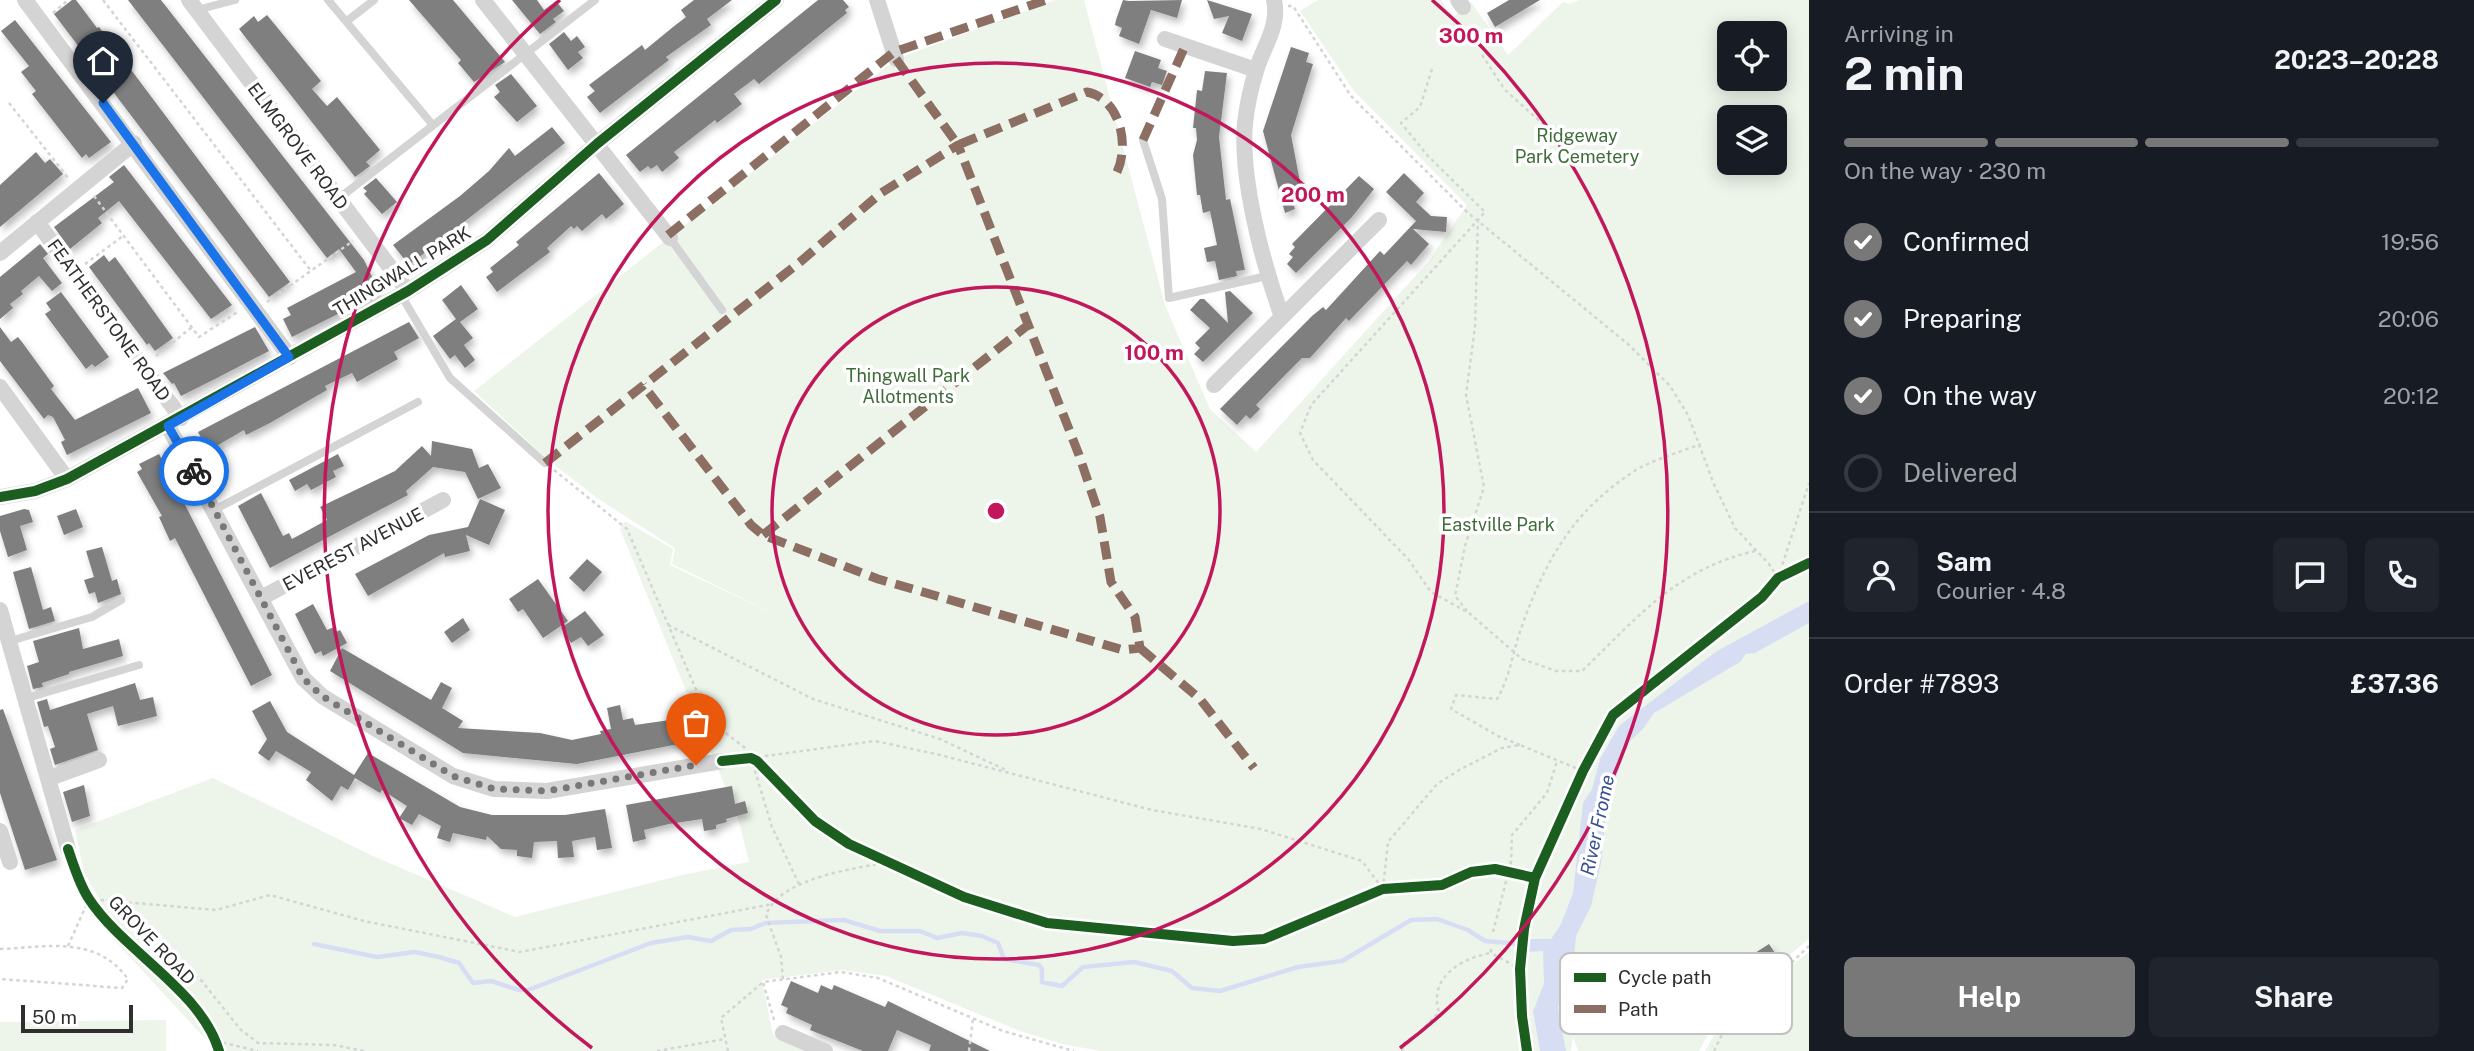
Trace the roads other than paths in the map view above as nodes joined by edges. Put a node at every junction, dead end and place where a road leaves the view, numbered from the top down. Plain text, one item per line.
1 (25, 0) edge
2 (235, 0) edge
3 (328, 0) edge
4 (374, 0) edge
5 (483, 0) edge
6 (595, 0) edge
7 (776, 0) edge
8 (877, 0) edge
9 (1275, 1) edge
10 (192, 5) edge
11 (347, 21) junction
12 (1165, 39) dead end
13 (525, 53) junction
14 (896, 59) dead end
15 (1256, 70) junction
16 (432, 124) junction
17 (1143, 140) dead end
18 (134, 143) junction
19 (598, 143) junction
20 (338, 199) junction
21 (1379, 220) dead end
22 (37, 222) junction
23 (670, 237) joint
24 (0, 253) edge
25 (1267, 276) junction
26 (404, 293) junction
27 (722, 310) dead end
28 (1282, 317) junction
29 (289, 357) junction
30 (1214, 385) dead end
31 (0, 387) edge
32 (418, 402) dead end
33 (174, 422) junction
34 (545, 463) road end
35 (67, 480) junction
36 (0, 497) edge
37 (443, 500) dead end
38 (216, 509) junction
39 (263, 597) junction
40 (121, 600) dead end
41 (0, 610) edge
42 (7, 650) edge
43 (139, 665) dead end
44 (26, 698) junction
45 (99, 760) dead end
46 (722, 761) road end
47 (50, 778) junction
48 (0, 831) edge
49 (68, 849) dead end
50 (10, 863) dead end
51 (783, 1033) road end
52 (825, 1051) edge

1 - 18 street
2 - 10 lane
3 - 11 lane
4 - 11 lane
5 - 13 street
6 - 13 lane
7 - 19 street, THINGWALL PARK
8 - 14 street
9 - 15 street
10 - 20 street, ELMGROVE ROAD
11 - 16 lane
12 - 15 street
13 - 16 lane
13 - 19 street
15 - 25 street
16 - 20 lane
17 - 25 lane
18 - 22 street
18 - 29 street
19 - 23 street
19 - 26 street, THINGWALL PARK
20 - 26 street, ELMGROVE ROAD
21 - 28 street
22 - 24 street
22 - 33 street, FEATHERSTONE ROAD
23 - 27 lane
25 - 28 street
26 - 29 street, THINGWALL PARK
26 - 34 lane
28 - 30 street
29 - 33 street, THINGWALL PARK
31 - 35 street
32 - 38 lane
33 - 35 street, THINGWALL PARK
33 - 38 street, FEATHERSTONE ROAD
35 - 36 street, THINGWALL PARK
37 - 39 street, EVEREST AVENUE
38 - 39 street, FEATHERSTONE ROAD
39 - 46 street, FEATHERSTONE ROAD
40 - 42 lane
41 - 42 street
42 - 44 street
43 - 44 lane
44 - 47 street
45 - 47 street
47 - 49 street
48 - 50 street
51 - 52 street

